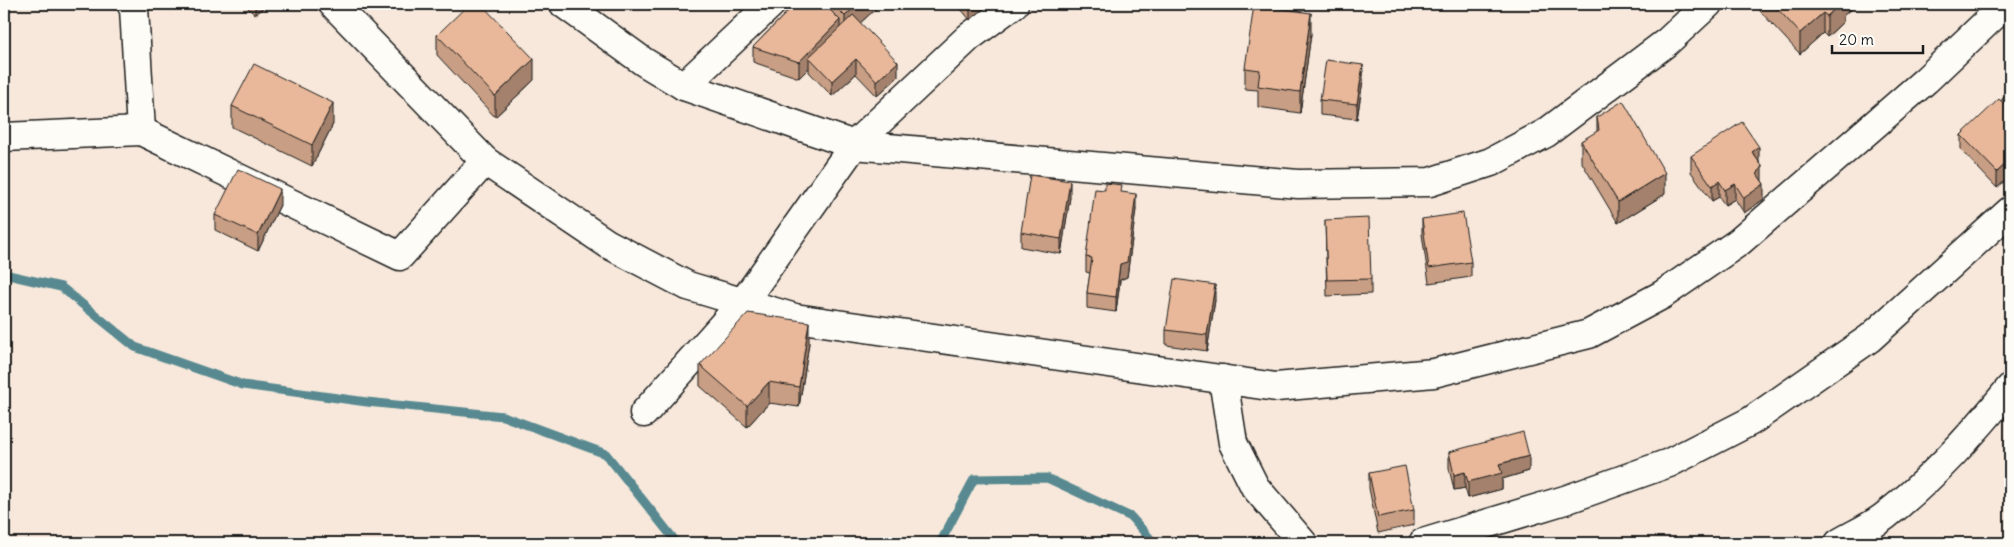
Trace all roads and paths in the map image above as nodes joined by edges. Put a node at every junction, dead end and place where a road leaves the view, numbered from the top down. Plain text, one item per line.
1 (130, 4) edge
2 (333, 4) edge
3 (771, 4) edge
4 (1014, 4) edge
5 (1708, 4) edge
6 (2006, 4) edge
7 (571, 6) edge
8 (684, 86) junction
9 (141, 131) junction
10 (4, 137) edge
11 (854, 145) junction
12 (485, 161) junction
13 (2010, 212) edge
14 (744, 302) junction
15 (1223, 379) junction
16 (2010, 388) edge
17 (644, 413) dead end
18 (1303, 543) edge
19 (1423, 543) edge
20 (1839, 543) edge

1 - 9 street
2 - 12 street
3 - 8 street
4 - 11 street
5 - 11 street
6 - 15 street
7 - 8 street
8 - 11 street
9 - 10 street
9 - 12 street
11 - 14 street
12 - 14 street
13 - 19 street
14 - 15 street
14 - 17 street
15 - 18 street
16 - 20 street

